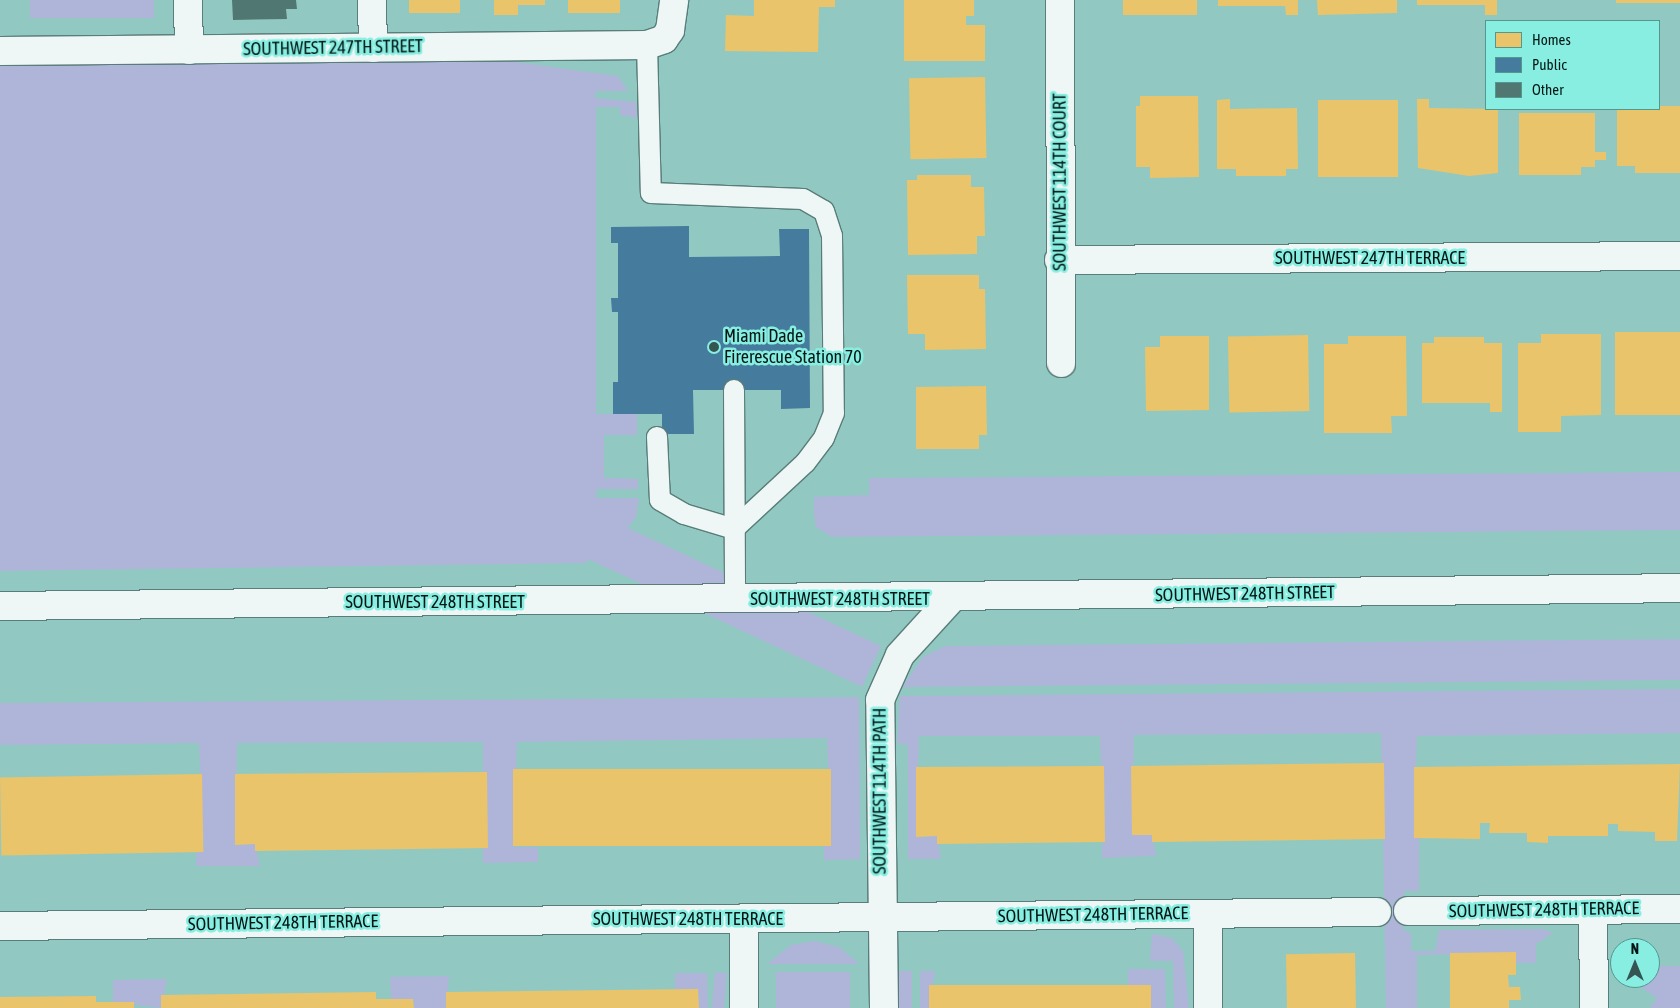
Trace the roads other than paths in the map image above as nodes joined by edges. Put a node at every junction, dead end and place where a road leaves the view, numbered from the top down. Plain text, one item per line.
1 (188, 0) edge
2 (372, 0) edge
3 (674, 0) edge
4 (1060, 0) edge
5 (656, 42) junction
6 (372, 48) junction
7 (189, 50) junction
8 (0, 52) edge
9 (1680, 256) edge
10 (1059, 260) junction
11 (1061, 363) dead end
12 (734, 390) dead end
13 (657, 437) dead end
14 (734, 529) junction
15 (1680, 588) edge
16 (952, 598) junction
17 (735, 600) junction
18 (0, 606) edge
19 (1680, 909) edge
20 (1593, 910) junction
21 (1376, 912) dead end
22 (1408, 912) dead end
23 (1208, 914) junction
24 (882, 917) junction
25 (744, 918) junction
26 (0, 926) edge
27 (744, 1008) edge
28 (884, 1008) edge
29 (1208, 1008) edge
30 (1594, 1008) edge

1 - 7 street
2 - 6 street
3 - 5 street
4 - 10 street, SOUTHWEST 114TH COURT
5 - 6 street, SOUTHWEST 247TH STREET
5 - 14 lane
6 - 7 street, SOUTHWEST 247TH STREET
7 - 8 street, SOUTHWEST 247TH STREET
9 - 10 street, SOUTHWEST 247TH TERRACE
10 - 11 street, SOUTHWEST 114TH COURT
12 - 14 lane
13 - 14 lane
14 - 17 lane
15 - 16 street, SOUTHWEST 248TH STREET
16 - 17 street, SOUTHWEST 248TH STREET
16 - 24 street, SOUTHWEST 114TH PATH
17 - 18 street, SOUTHWEST 248TH STREET
19 - 20 street, SOUTHWEST 248TH TERRACE
20 - 22 street, SOUTHWEST 248TH TERRACE
20 - 30 street
21 - 23 street, SOUTHWEST 248TH TERRACE
23 - 24 street, SOUTHWEST 248TH TERRACE
23 - 29 street
24 - 25 street, SOUTHWEST 248TH TERRACE
24 - 28 street, SOUTHWEST 114TH PATH
25 - 26 street, SOUTHWEST 248TH TERRACE
25 - 27 street

